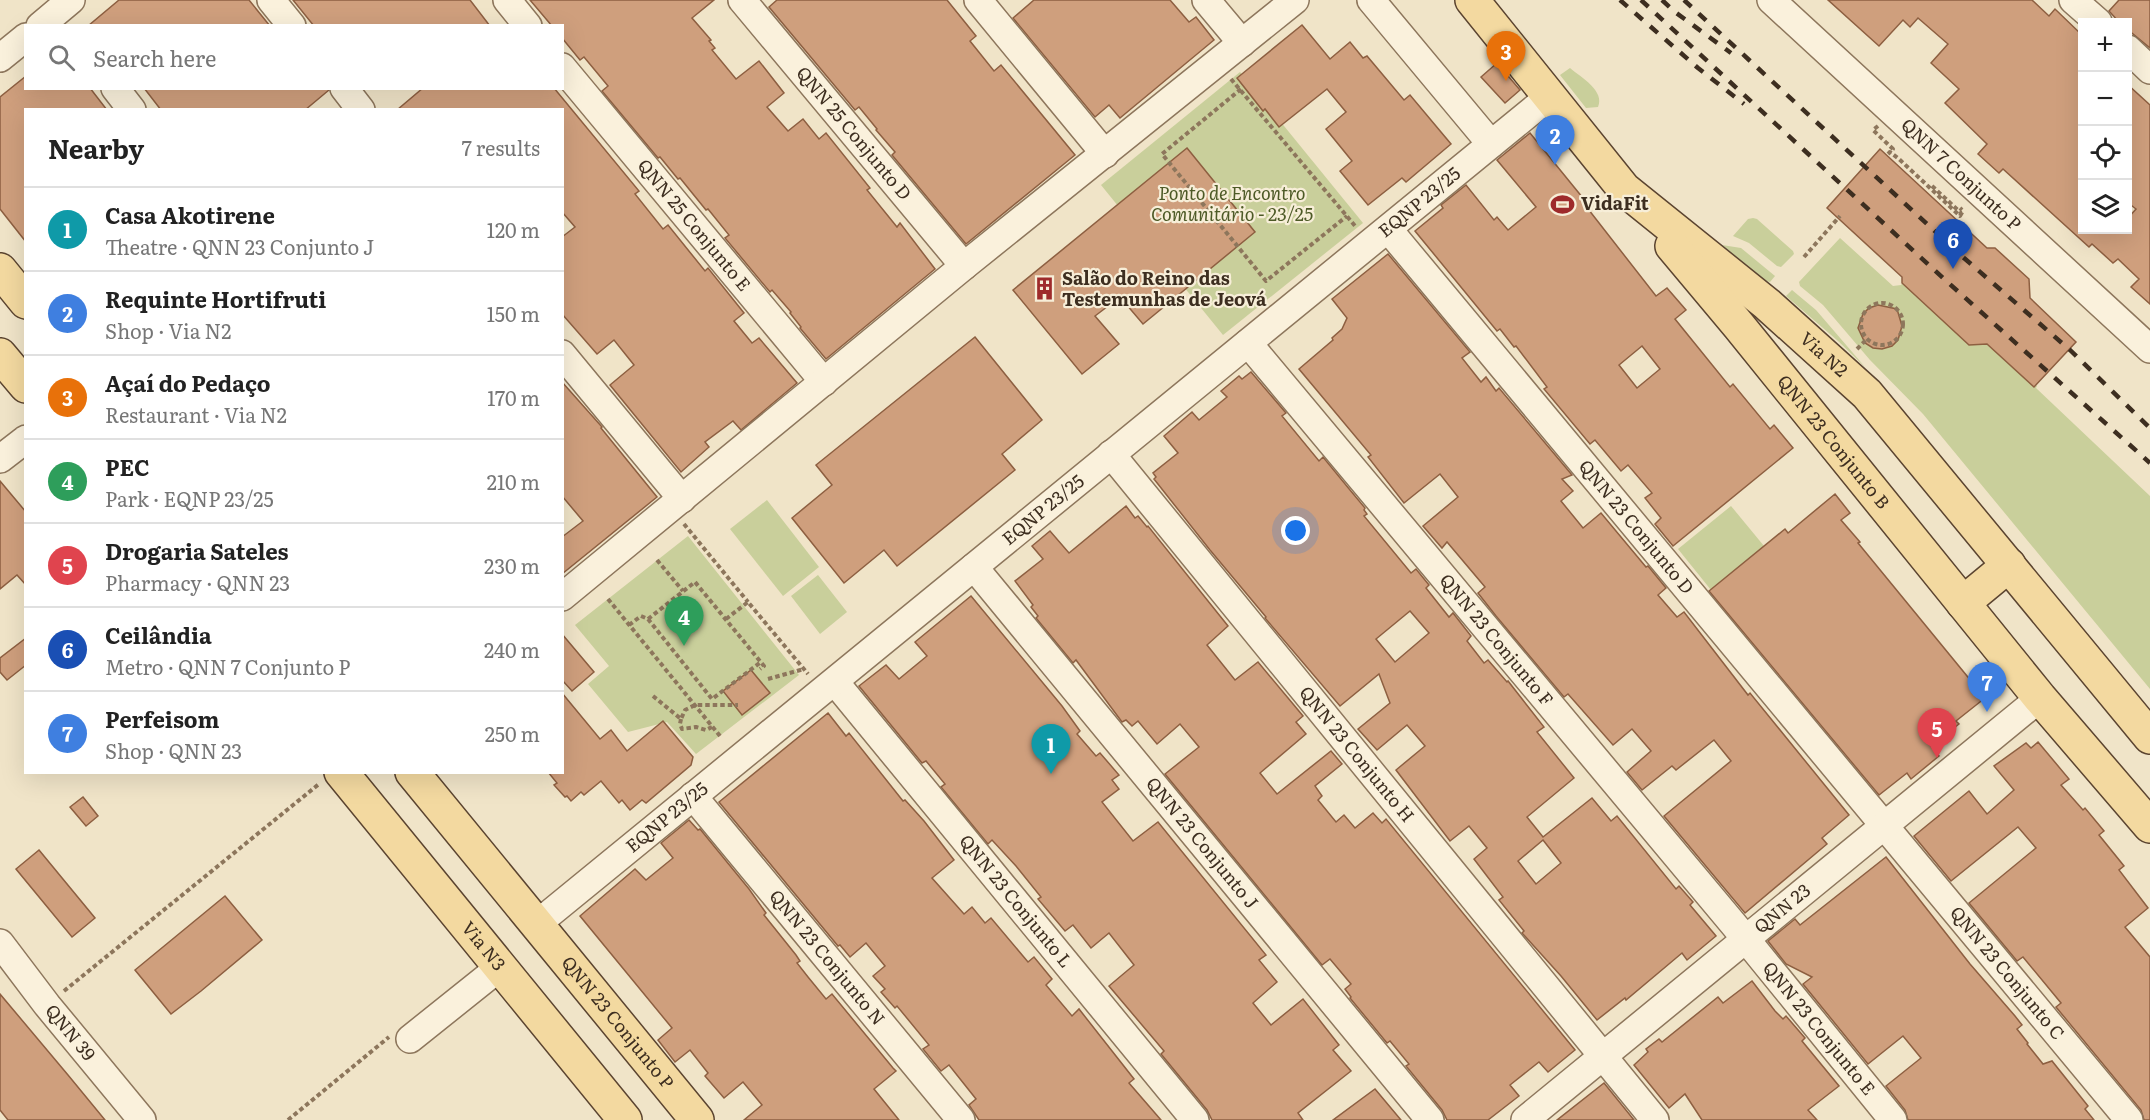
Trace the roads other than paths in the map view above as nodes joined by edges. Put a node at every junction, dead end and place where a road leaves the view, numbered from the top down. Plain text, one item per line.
1 (271, 0) edge
2 (507, 0) edge
3 (742, 0) edge
4 (978, 0) edge
5 (1206, 0) edge
6 (1295, 0) edge
7 (1371, 0) edge
8 (1472, 0) edge
9 (1771, 0) edge
10 (2073, 0) edge
11 (2093, 18) edge
12 (290, 24) edge
13 (526, 24) edge
14 (24, 39) edge
15 (1242, 43) junction
16 (2132, 53) edge
17 (0, 58) edge
18 (564, 69) edge
19 (2150, 69) edge
20 (117, 90) edge
21 (346, 90) edge
22 (1550, 96) junction
23 (130, 108) edge
24 (359, 108) edge
25 (1491, 144) junction
26 (1105, 154) junction
27 (1624, 189) junction
28 (1379, 236) junction
29 (964, 266) junction
30 (0, 270) edge
31 (24, 300) edge
32 (0, 333) edge
33 (1248, 343) junction
34 (24, 348) edge
35 (2150, 349) edge
36 (0, 355) edge
37 (564, 357) edge
38 (824, 382) junction
39 (24, 384) edge
40 (24, 441) edge
41 (1112, 454) junction
42 (0, 459) edge
43 (682, 511) junction
44 (2009, 565) junction
45 (974, 567) junction
46 (564, 596) edge
47 (1963, 603) junction
48 (822, 679) junction
49 (2040, 698) junction
50 (2150, 737) edge
51 (414, 774) edge
52 (332, 776) edge
53 (693, 796) junction
54 (1885, 825) junction
55 (2150, 826) edge
56 (537, 924) junction
57 (1745, 938) junction
58 (0, 943) edge
59 (500, 967) junction
60 (410, 1039) road end
61 (1602, 1055) junction
62 (616, 1108) edge
63 (142, 1120) edge
64 (634, 1120) edge
65 (697, 1120) edge
66 (961, 1120) edge
67 (1195, 1120) edge
68 (1430, 1120) edge
69 (1525, 1120) edge
70 (1655, 1120) edge
71 (1893, 1120) edge
72 (2129, 1120) edge

1 - 12 street
2 - 13 street
3 - 29 street, QNN 25 Conjunto D
4 - 26 street
5 - 15 street
6 - 15 street
7 - 25 street
8 - 22 main road, Via N2
9 - 35 street, QNN 7 Conjunto P
10 - 11 street
14 - 17 street
15 - 26 street
16 - 19 street
18 - 38 street, QNN 25 Conjunto E
20 - 23 street
21 - 24 street
22 - 25 street, EQNP 23/25
22 - 27 main road, Via N2
25 - 28 street, EQNP 23/25
26 - 29 street
27 - 44 main road, Via N2
27 - 47 main road, QNN 23 Conjunto B
28 - 33 street, EQNP 23/25
28 - 54 street, QNN 23 Conjunto D
29 - 38 street
30 - 31 main road
32 - 34 main road
33 - 41 street, EQNP 23/25
33 - 57 street, QNN 23 Conjunto F
36 - 39 main road
37 - 43 street
38 - 43 street
40 - 42 street
41 - 45 street, EQNP 23/25
41 - 61 street, QNN 23 Conjunto H
43 - 46 street
44 - 47 main road
44 - 50 main road, Via N2
45 - 48 street, EQNP 23/25
45 - 68 street, QNN 23 Conjunto J
47 - 49 main road, QNN 23 Conjunto B
48 - 53 street, EQNP 23/25
48 - 67 street, QNN 23 Conjunto L
49 - 54 street, QNN 23
49 - 55 main road, QNN 23 Conjunto B
51 - 56 main road
52 - 59 main road, Via N3
53 - 56 street, EQNP 23/25
53 - 66 street, QNN 23 Conjunto N
54 - 57 street, QNN 23
54 - 72 street, QNN 23 Conjunto C
56 - 65 main road, QNN 23 Conjunto P
57 - 61 street, QNN 23
57 - 71 street, QNN 23 Conjunto E
58 - 63 street, QNN 39
59 - 60 street
59 - 62 main road, Via N3
61 - 69 street, QNN 23
61 - 70 street, QNN 23 Conjunto H
62 - 64 main road, Via N3

